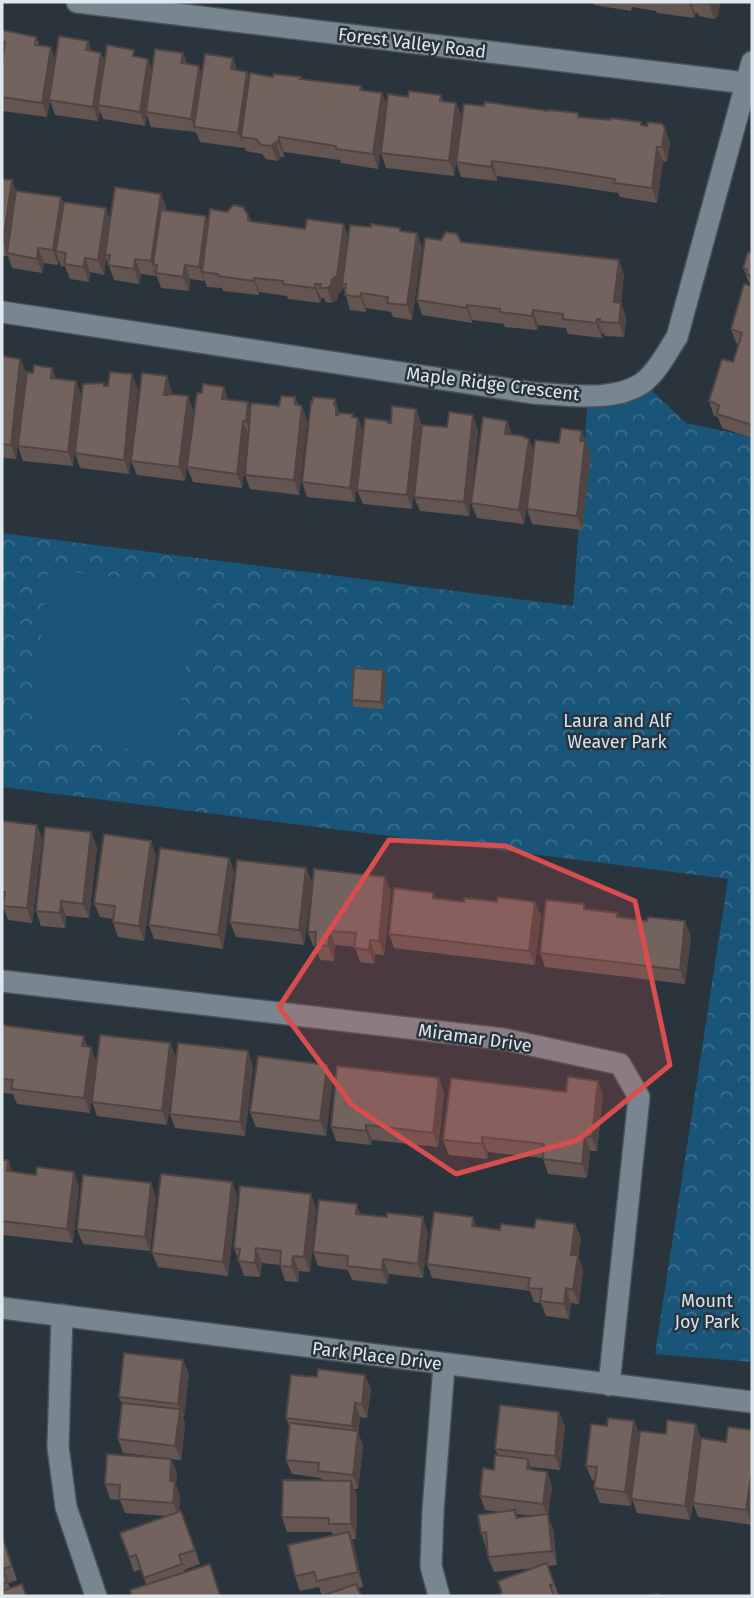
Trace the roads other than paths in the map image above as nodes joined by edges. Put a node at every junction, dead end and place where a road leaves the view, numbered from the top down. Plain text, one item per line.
1 (77, 2) edge
2 (752, 62) edge
3 (746, 83) junction
4 (2, 312) edge
5 (2, 981) edge
6 (2, 1308) edge
7 (62, 1315) junction
8 (444, 1365) junction
9 (609, 1385) junction
10 (752, 1402) edge
11 (96, 1596) edge
12 (439, 1596) edge

1 - 3 street, Forest Valley Road
2 - 3 street, Maple Ridge Crescent
3 - 4 street, Maple Ridge Crescent
5 - 9 street, Miramar Drive
6 - 7 street, Park Place Drive
7 - 8 street, Park Place Drive
7 - 11 street
8 - 9 street, Park Place Drive
8 - 12 street
9 - 10 street, Park Place Drive

